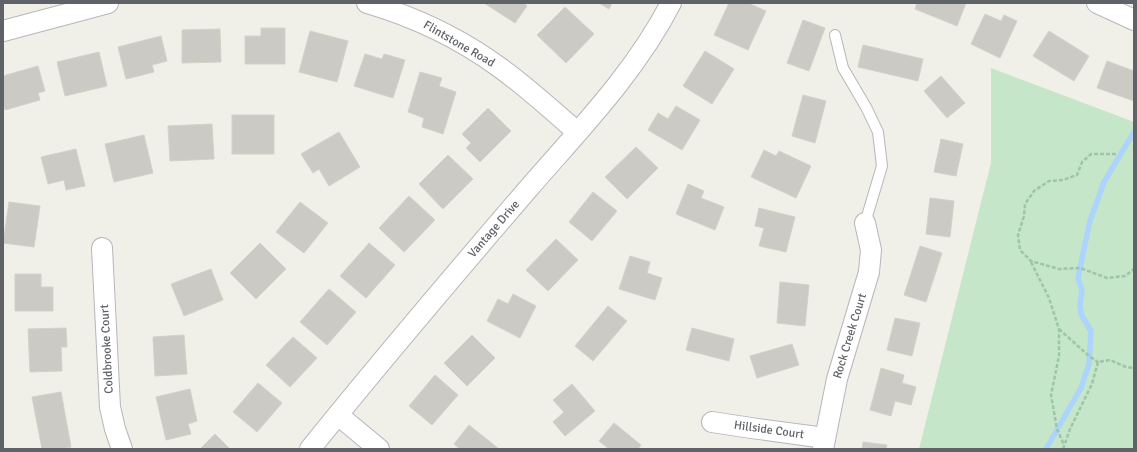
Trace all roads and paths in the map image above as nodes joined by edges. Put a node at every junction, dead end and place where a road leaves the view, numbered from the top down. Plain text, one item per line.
1 (108, 3) edge
2 (368, 3) edge
3 (672, 3) edge
4 (1097, 3) edge
5 (1134, 20) edge
6 (3, 31) edge
7 (835, 35) dead end
8 (577, 132) junction
9 (1116, 154) dead end
10 (865, 223) joint
11 (102, 248) dead end
12 (1031, 261) junction
13 (1134, 269) edge
14 (1059, 329) junction
15 (1098, 362) junction
16 (1134, 368) edge
17 (338, 415) junction
18 (712, 422) dead end
19 (824, 443) edge
20 (1064, 445) junction
21 (122, 449) edge
22 (310, 449) edge
23 (379, 449) edge
24 (1063, 449) edge

1 - 6 street
2 - 8 street, Flintstone Road
3 - 8 street, Vantage Drive
4 - 5 street
7 - 10 lane
8 - 17 street, Vantage Drive
9 - 12 path
10 - 19 street, Rock Creek Court
11 - 21 street, Coldbrooke Court
12 - 13 path
12 - 14 path
14 - 15 path
14 - 20 path
15 - 16 path
15 - 20 path
17 - 22 street, Vantage Drive
17 - 23 street
18 - 19 street, Hillside Court
20 - 24 path

